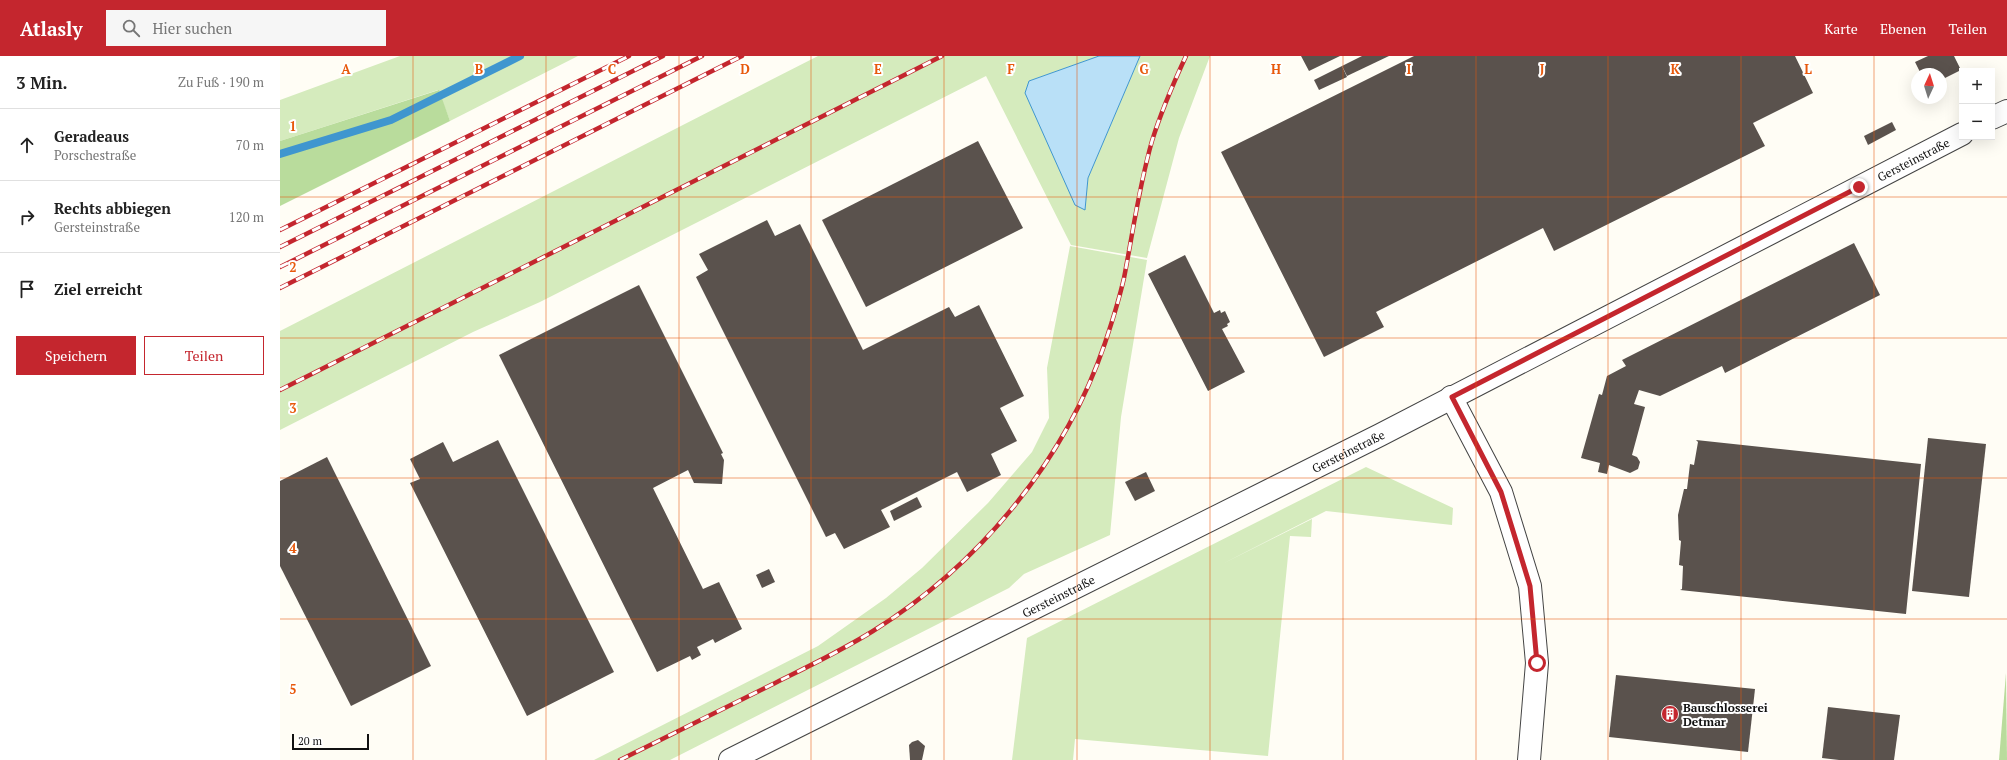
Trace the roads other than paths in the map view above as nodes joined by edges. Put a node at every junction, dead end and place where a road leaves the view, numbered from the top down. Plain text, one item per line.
1 (2007, 111) edge
2 (1995, 117) edge
3 (1959, 136) edge
4 (1452, 397) junction
5 (730, 760) edge
6 (1529, 760) edge

1 - 2 street
3 - 4 street, Gersteinstraße
4 - 5 street, Gersteinstraße
4 - 6 street

